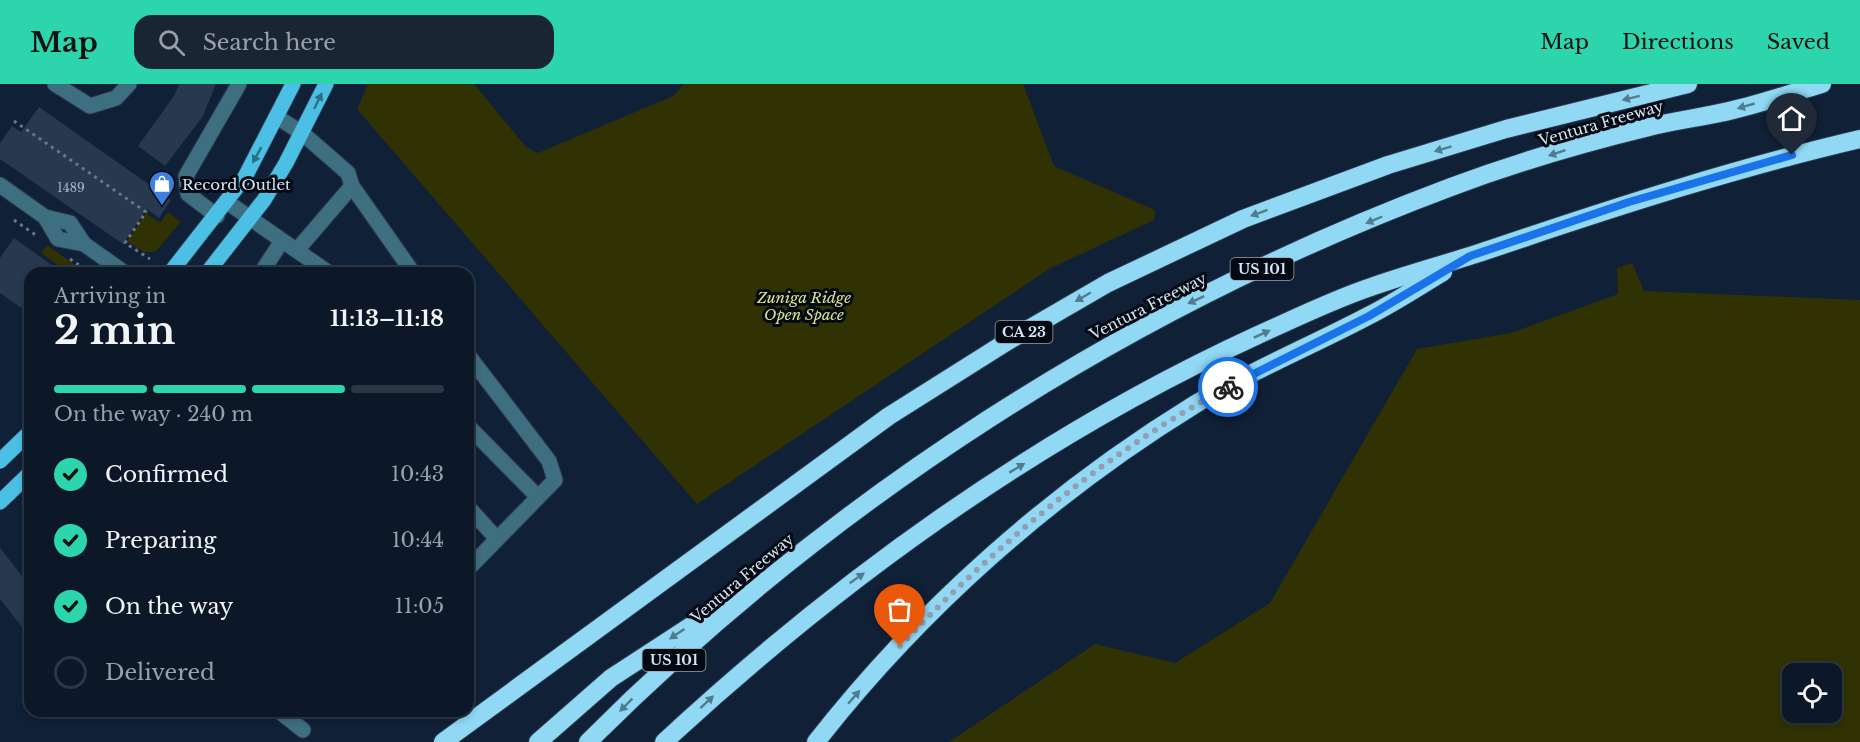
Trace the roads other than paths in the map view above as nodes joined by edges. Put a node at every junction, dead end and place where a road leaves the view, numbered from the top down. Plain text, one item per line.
1 (55, 84) edge
2 (129, 84) edge
3 (239, 84) edge
4 (293, 84) edge
5 (326, 84) edge
6 (1688, 84) edge
7 (1822, 84) edge
8 (277, 117) junction
9 (302, 133) junction
10 (1860, 139) edge
11 (0, 185) edge
12 (352, 186) junction
13 (227, 202) junction
14 (217, 216) junction
15 (251, 219) junction
16 (282, 241) junction
17 (297, 250) junction
18 (1470, 256) junction
19 (117, 267) edge
20 (179, 267) edge
21 (212, 267) edge
22 (265, 267) edge
23 (321, 267) edge
24 (409, 267) edge
25 (474, 363) edge
26 (474, 432) edge
27 (24, 438) edge
28 (0, 461) edge
29 (24, 479) edge
30 (538, 497) junction
31 (0, 502) edge
32 (474, 514) edge
33 (497, 539) junction
34 (474, 563) edge
35 (763, 581) junction
36 (287, 717) edge
37 (303, 730) dead end
38 (443, 742) edge
39 (538, 742) edge
40 (588, 742) edge
41 (663, 742) edge
42 (816, 742) edge

1 - 2 street
3 - 14 street
4 - 8 main road
9 -> 5 main road
6 -> 38 highway, CA 23
7 -> 35 highway, Ventura Freeway / US 101
8 - 9 street
8 -> 13 main road
9 - 12 street
9 - 15 main road
10 - 18 highway
11 - 19 street
12 - 17 street
12 - 24 street
13 - 14 main road
13 - 15 street
14 - 20 main road
15 - 16 street
15 - 21 main road
16 - 17 street
16 - 22 street
17 - 23 street
41 -> 18 highway
42 -> 18 highway
25 - 30 street
26 - 30 street
27 - 28 main road
29 - 31 main road
30 - 33 street
32 - 33 street
33 - 34 street
35 -> 39 highway
35 -> 40 highway, Ventura Freeway / US 101
36 - 37 street

